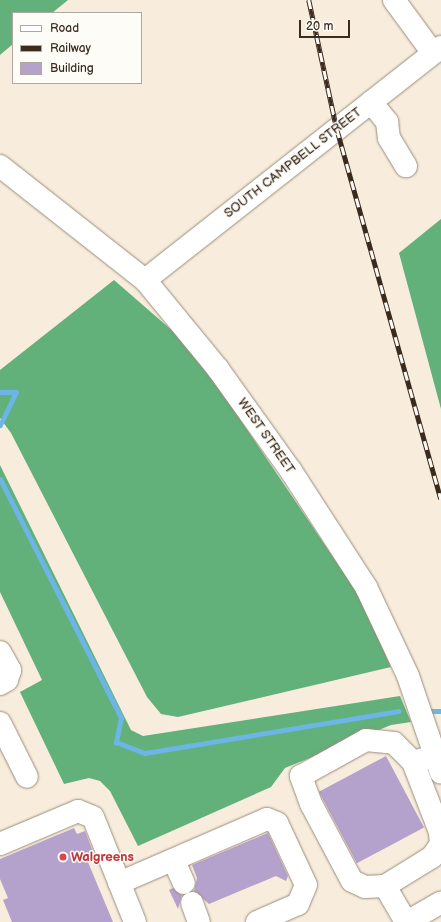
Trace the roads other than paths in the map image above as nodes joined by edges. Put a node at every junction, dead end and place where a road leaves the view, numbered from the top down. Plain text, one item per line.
1 (394, 0) edge
2 (437, 50) edge
3 (371, 102) junction
4 (406, 166) dead end
5 (5, 176) edge
6 (146, 280) junction
7 (0, 652) edge
8 (0, 684) edge
9 (0, 723) edge
10 (413, 762) junction
11 (438, 764) edge
12 (26, 777) dead end
13 (0, 844) edge
14 (174, 861) junction
15 (119, 883) junction
16 (184, 883) dead end
17 (385, 886) junction
18 (425, 915) edge
19 (135, 922) edge
20 (257, 922) edge

1 - 2 street
2 - 3 street, SOUTH CAMPBELL STREET
3 - 4 street
3 - 6 street, SOUTH CAMPBELL STREET
5 - 6 street, WEST STREET
6 - 11 street, WEST STREET
7 - 8 street
9 - 12 street
10 - 11 street
10 - 17 street
10 - 17 street
13 - 15 street
14 - 15 street
14 - 16 street
14 - 20 street
15 - 19 street
17 - 18 street

